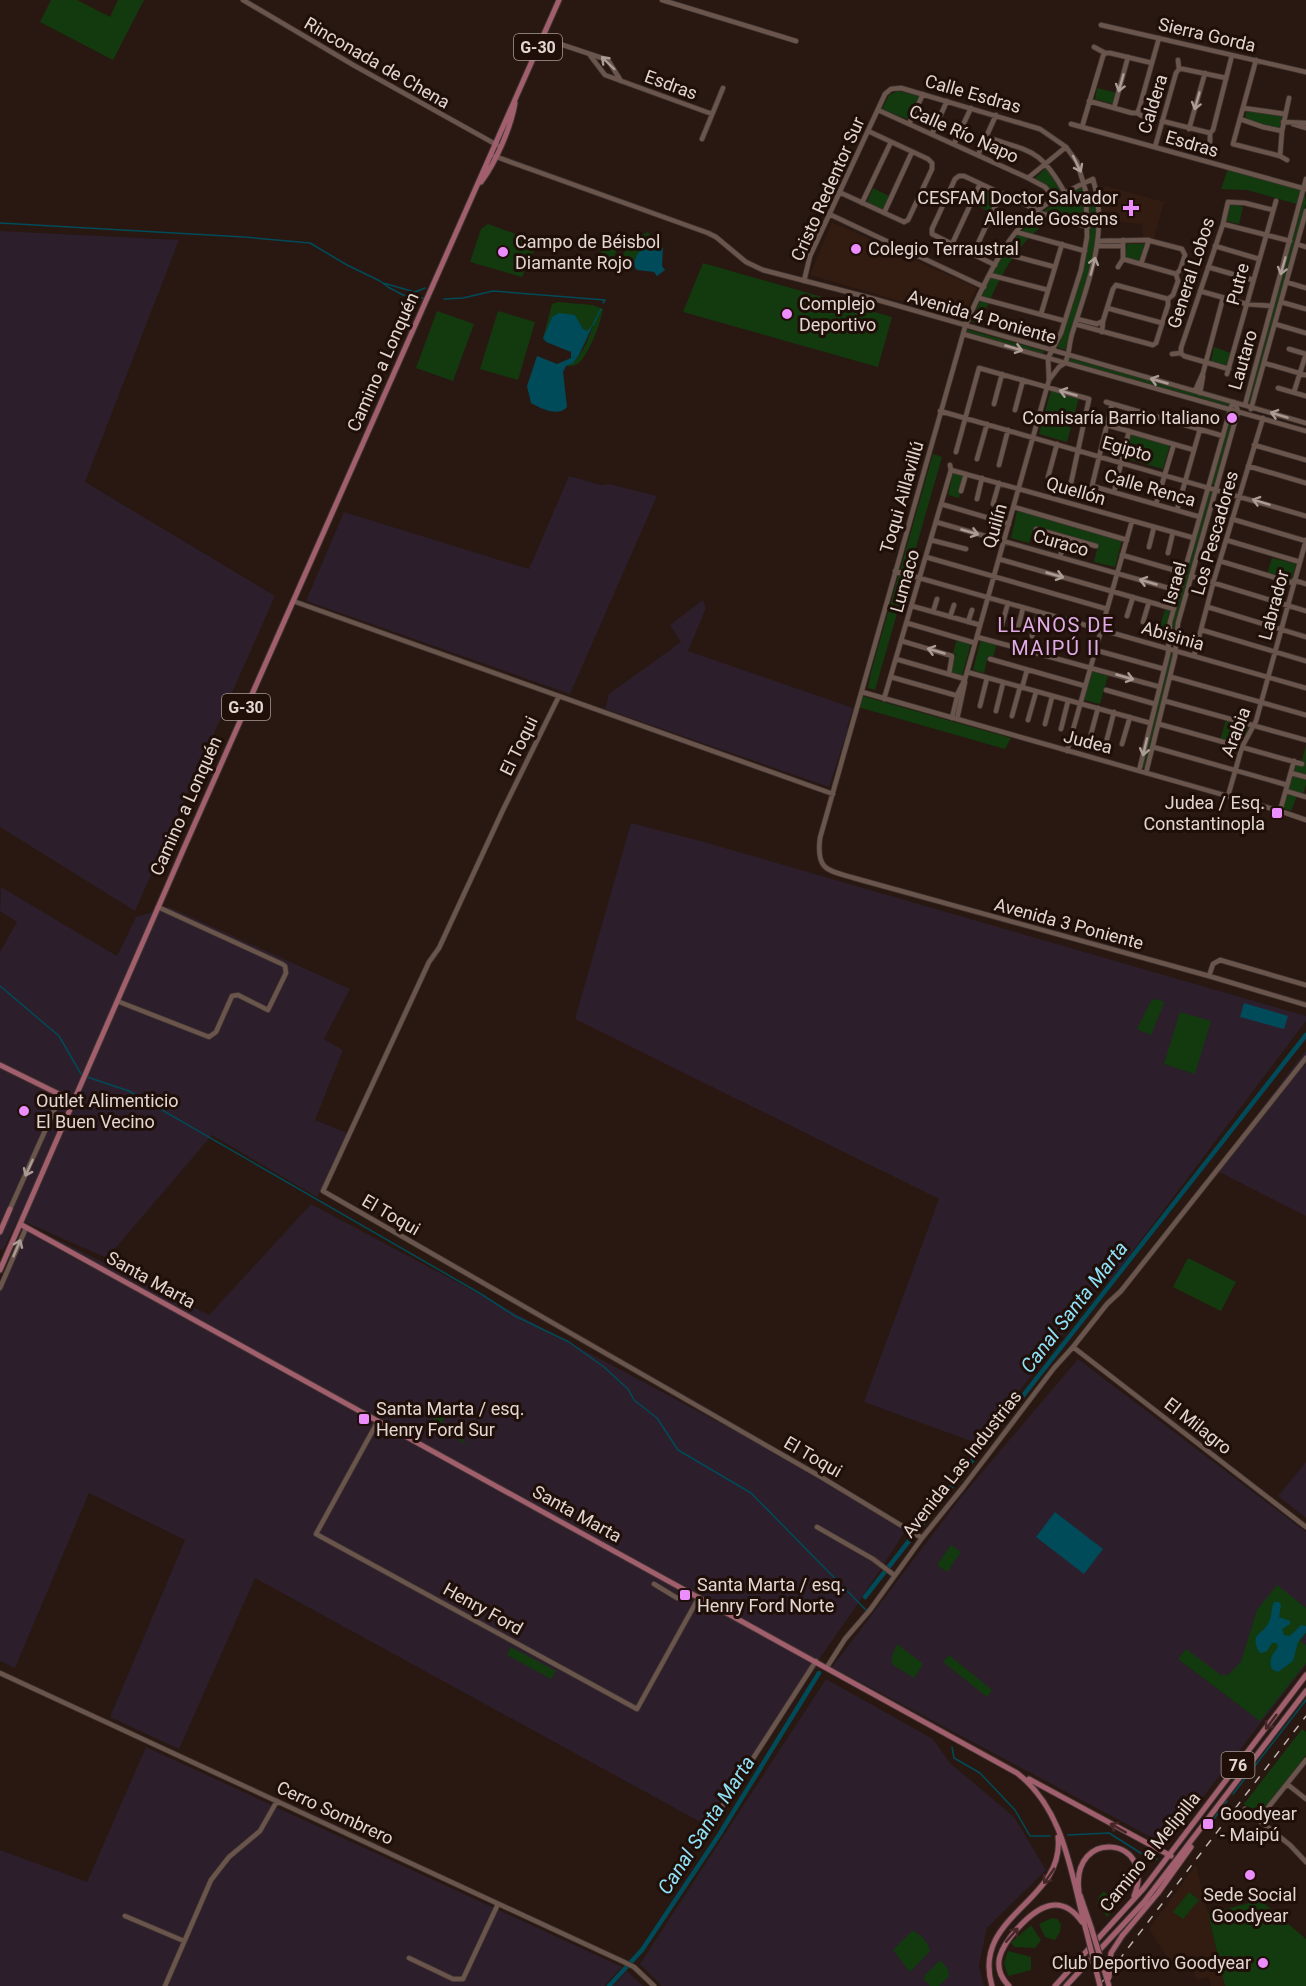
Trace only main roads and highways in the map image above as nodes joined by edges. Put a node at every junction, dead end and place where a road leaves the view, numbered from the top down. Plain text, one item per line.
1 (559, 0) edge
2 (0, 1065) edge
3 (73, 1101) junction
4 (10, 1209) road end
5 (20, 1224) junction
6 (0, 1232) edge
7 (0, 1256) edge
8 (1, 1268) edge
9 (1306, 1675) edge
10 (1306, 1691) edge
11 (1017, 1773) junction
12 (1054, 1820) junction
13 (1197, 1833) junction
14 (1170, 1855) junction
15 (1173, 1864) junction
16 (1071, 1874) junction
17 (1079, 1892) junction
18 (1130, 1905) junction
19 (1089, 1929) junction
20 (1067, 1973) junction
21 (992, 1986) edge
22 (1009, 1986) edge
23 (1048, 1986) edge
24 (1055, 1986) edge
25 (1067, 1986) edge
26 (1100, 1986) edge
27 (1110, 1986) edge

1 - 3 main road, Camino a Lonquén / G-30
2 - 3 main road
3 - 5 main road, Camino a Lonquén / G-30
4 - 6 main road
5 - 8 main road, Camino a Lonquén / G-30
5 - 11 main road, Santa Marta
7 - 8 main road
9 -> 14 main road, Camino a Melipilla / 76
10 - 13 main road, Camino a Melipilla / 76
11 - 12 main road, Santa Marta
14 -> 11 main road
12 - 16 main road, Santa Marta
12 -> 21 main road
13 - 15 main road, Camino a Melipilla / 76
13 - 27 main road, bridge
14 - 15 main road
14 - 18 main road, Camino a Melipilla / 76
15 - 25 main road, Camino a Melipilla / 76
16 - 17 main road, Santa Marta
16 - 19 main road, Santa Marta
17 - 18 main road
17 - 19 main road, Santa Marta
18 - 20 main road, Camino a Melipilla / 76
22 -> 19 main road
19 - 26 main road, bridge
19 - 27 main road, bridge
20 - 23 main road
20 - 24 main road, Camino a Melipilla / 76

